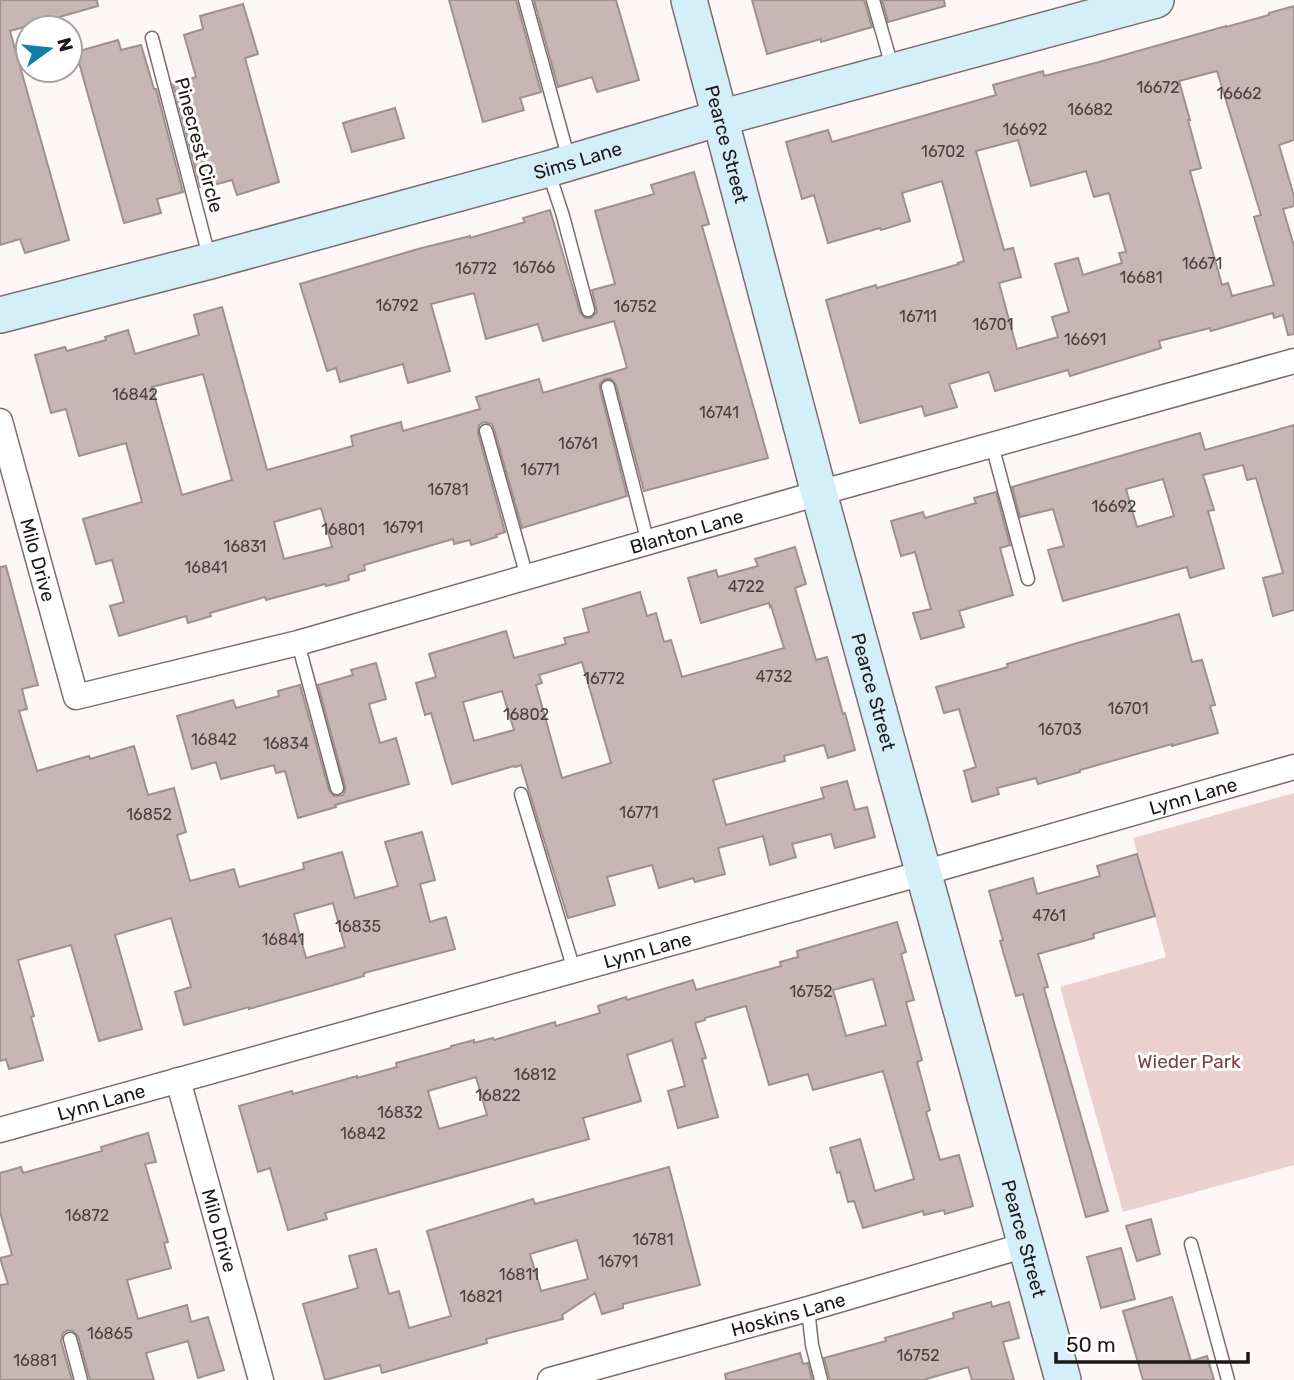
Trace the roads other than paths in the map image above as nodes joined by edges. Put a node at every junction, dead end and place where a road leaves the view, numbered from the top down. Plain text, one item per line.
1 (525, 0) edge
2 (689, 0) edge
3 (873, 0) edge
4 (1156, 0) edge
5 (152, 38) dead end
6 (893, 72) junction
7 (720, 118) junction
8 (559, 166) junction
9 (210, 261) junction
10 (588, 310) dead end
11 (0, 315) edge
12 (1294, 360) edge
13 (608, 387) dead end
14 (0, 421) edge
15 (486, 431) dead end
16 (992, 445) junction
17 (819, 493) junction
18 (648, 543) junction
19 (527, 577) junction
20 (1028, 579) dead end
21 (298, 643) junction
22 (76, 697) joint
23 (1294, 767) edge
24 (337, 788) dead end
25 (521, 794) dead end
26 (923, 873) junction
27 (574, 970) junction
28 (178, 1080) junction
29 (0, 1130) edge
30 (1191, 1244) dead end
31 (1026, 1245) junction
32 (808, 1309) junction
33 (70, 1339) dead end
34 (81, 1380) edge
35 (261, 1380) edge
36 (550, 1380) edge
37 (821, 1380) edge
38 (1063, 1380) edge
39 (1228, 1380) edge

1 - 8 lane
2 - 7 street, Pearce Street
3 - 6 lane
4 - 6 street, Sims Lane
5 - 9 lane, Pinecrest Circle
6 - 7 street, Sims Lane
7 - 8 street, Sims Lane
7 - 17 street, Pearce Street
8 - 9 street, Sims Lane
8 - 10 lane
9 - 11 street, Sims Lane
12 - 16 street, Blanton Lane
13 - 18 lane
14 - 22 street, Milo Drive
15 - 19 lane
16 - 17 street, Blanton Lane
16 - 20 lane
17 - 18 street, Blanton Lane
17 - 26 street, Pearce Street
18 - 19 street, Blanton Lane
19 - 21 street, Blanton Lane
21 - 22 street, Blanton Lane
21 - 24 lane
23 - 26 street, Lynn Lane
25 - 27 lane
26 - 27 street, Lynn Lane
26 - 31 street, Pearce Street
27 - 28 street, Lynn Lane
28 - 29 street, Lynn Lane
28 - 35 street, Milo Drive
30 - 39 lane
31 - 32 street, Hoskins Lane
31 - 38 street, Pearce Street
32 - 36 street, Hoskins Lane
32 - 37 lane
33 - 34 lane

